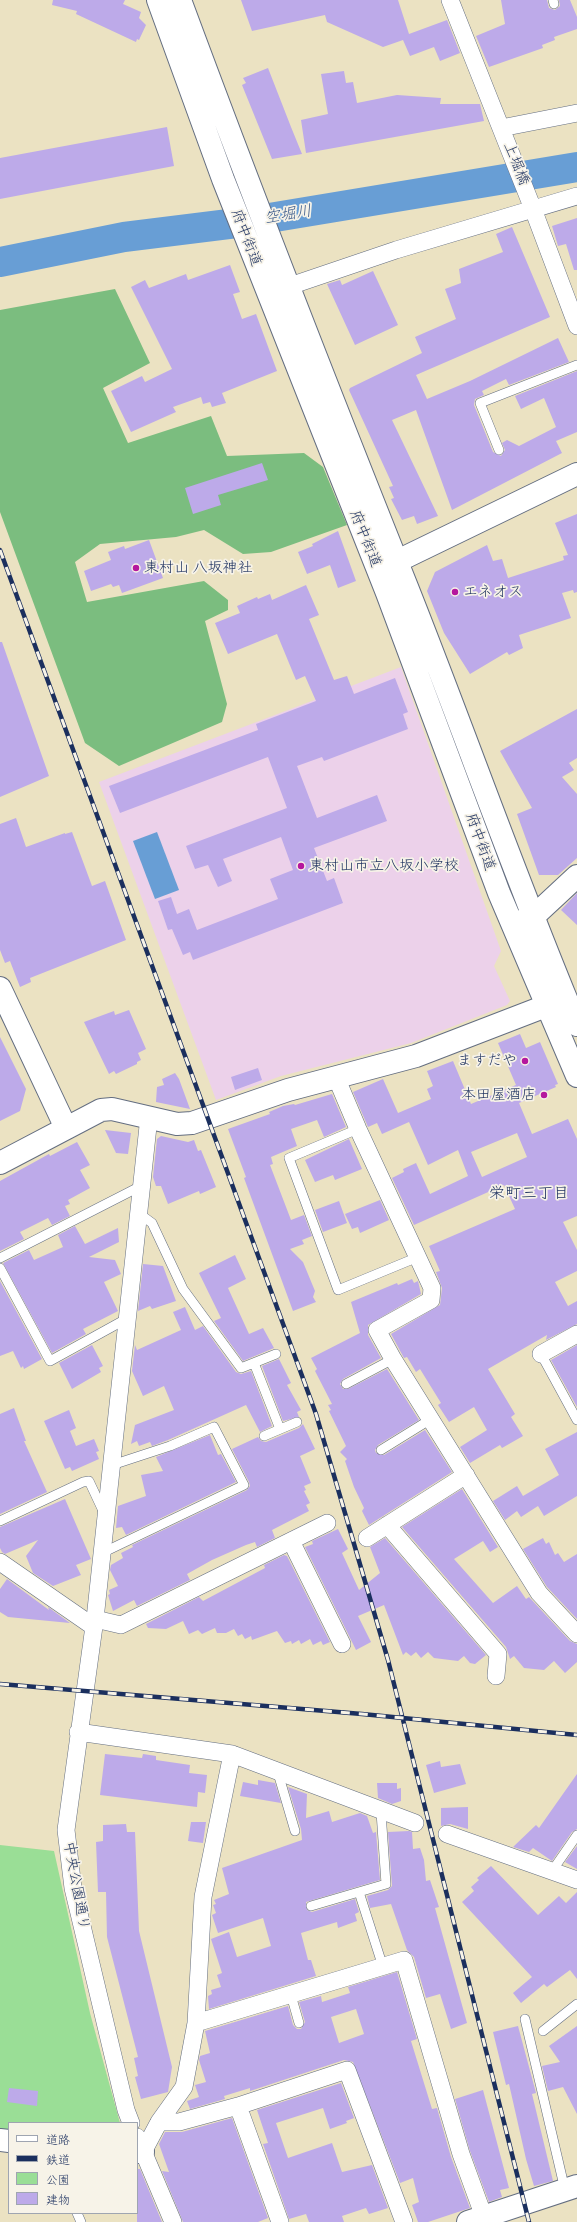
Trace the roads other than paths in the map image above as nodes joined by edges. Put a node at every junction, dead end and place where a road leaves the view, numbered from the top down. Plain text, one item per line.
1 (158, 0) edge
2 (180, 0) edge
3 (450, 0) edge
4 (577, 113) edge
5 (502, 130) junction
6 (577, 196) edge
7 (531, 202) junction
8 (278, 290) junction
9 (577, 326) edge
10 (577, 364) edge
11 (499, 450) dead end
12 (577, 475) edge
13 (387, 567) junction
14 (577, 876) edge
15 (534, 916) junction
16 (512, 925) junction
17 (0, 988) edge
18 (556, 1002) junction
19 (577, 1025) edge
20 (577, 1076) edge
21 (336, 1077) junction
22 (149, 1117) junction
23 (66, 1128) junction
24 (358, 1130) junction
25 (0, 1163) edge
26 (141, 1186) junction
27 (137, 1212) junction
28 (418, 1257) junction
29 (0, 1258) edge
30 (0, 1268) edge
31 (128, 1318) junction
32 (577, 1334) edge
33 (276, 1354) dead end
34 (541, 1354) joint
35 (393, 1359) junction
36 (254, 1363) junction
37 (346, 1384) dead end
38 (431, 1419) junction
39 (577, 1420) edge
40 (297, 1422) dead end
41 (280, 1429) junction
42 (264, 1436) dead end
43 (381, 1450) dead end
44 (112, 1465) junction
45 (466, 1475) junction
46 (106, 1515) junction
47 (0, 1521) edge
48 (326, 1523) dead end
49 (387, 1525) junction
50 (367, 1538) dead end
51 (291, 1541) junction
52 (102, 1553) junction
53 (0, 1562) edge
54 (95, 1623) junction
55 (577, 1634) edge
56 (342, 1644) dead end
57 (496, 1676) dead end
58 (78, 1732) junction
59 (232, 1754) junction
60 (278, 1773) junction
61 (381, 1812) junction
62 (416, 1824) dead end
63 (294, 1831) dead end
64 (447, 1834) dead end
65 (577, 1835) edge
66 (552, 1871) junction
67 (577, 1880) edge
68 (359, 1892) junction
69 (311, 1906) dead end
70 (382, 1966) junction
71 (291, 1995) junction
72 (577, 2004) edge
73 (525, 2019) dead end
74 (196, 2023) junction
75 (299, 2023) dead end
76 (543, 2031) dead end
77 (238, 2106) junction
78 (131, 2122) edge
79 (159, 2122) junction
80 (139, 2147) edge
81 (571, 2188) edge
82 (475, 2220) edge
83 (173, 2222) edge
84 (280, 2222) edge
85 (404, 2222) edge

1 - 8 main road, 府中街道
2 - 8 main road, 府中街道
3 - 5 street, 上堀橋
4 - 5 street
5 - 7 street, 上堀橋
6 - 7 street
7 - 8 street
7 - 9 street, 上堀橋
8 - 13 main road, 府中街道
10 - 11 lane
12 - 13 main road
13 - 15 main road, 府中街道
13 - 16 main road, 府中街道
14 - 15 main road
15 - 16 main road
15 - 18 main road, 府中街道
16 - 18 main road, 府中街道
17 - 23 main road
18 - 19 main road, 府中街道
18 - 20 main road, 府中街道
18 - 21 main road
21 - 22 main road
21 - 24 street
22 - 23 main road
22 - 26 street, 中央公園通り
23 - 25 main road
24 - 28 street
24 - 28 lane
26 - 27 street, 中央公園通り
26 - 29 lane
27 - 31 street, 中央公園通り
27 - 36 lane
28 - 35 street
30 - 31 lane
31 - 44 street, 中央公園通り
32 - 34 street
33 - 36 lane
34 - 39 lane
35 - 37 lane
35 - 38 street
36 - 41 lane
38 - 43 lane
38 - 45 street
40 - 41 lane
41 - 42 lane
44 - 46 street, 中央公園通り
44 - 52 lane
45 - 49 street
45 - 55 street
46 - 47 lane
46 - 52 street, 中央公園通り
48 - 51 street
49 - 50 street
49 - 57 street
51 - 54 street
51 - 56 street
52 - 54 street, 中央公園通り
53 - 54 street
54 - 58 street, 中央公園通り
58 - 59 street
58 - 78 street, 中央公園通り
59 - 60 street
59 - 74 street
60 - 61 street
60 - 63 lane
61 - 62 street
61 - 68 lane
64 - 66 street
65 - 66 lane
66 - 67 street
68 - 69 lane
68 - 70 lane
70 - 71 street
70 - 82 street
71 - 74 street
71 - 75 lane
72 - 76 lane
73 - 81 lane
74 - 79 street
77 - 79 street
77 - 84 street
77 - 85 street
79 - 80 street
80 - 83 street
81 - 82 main road

